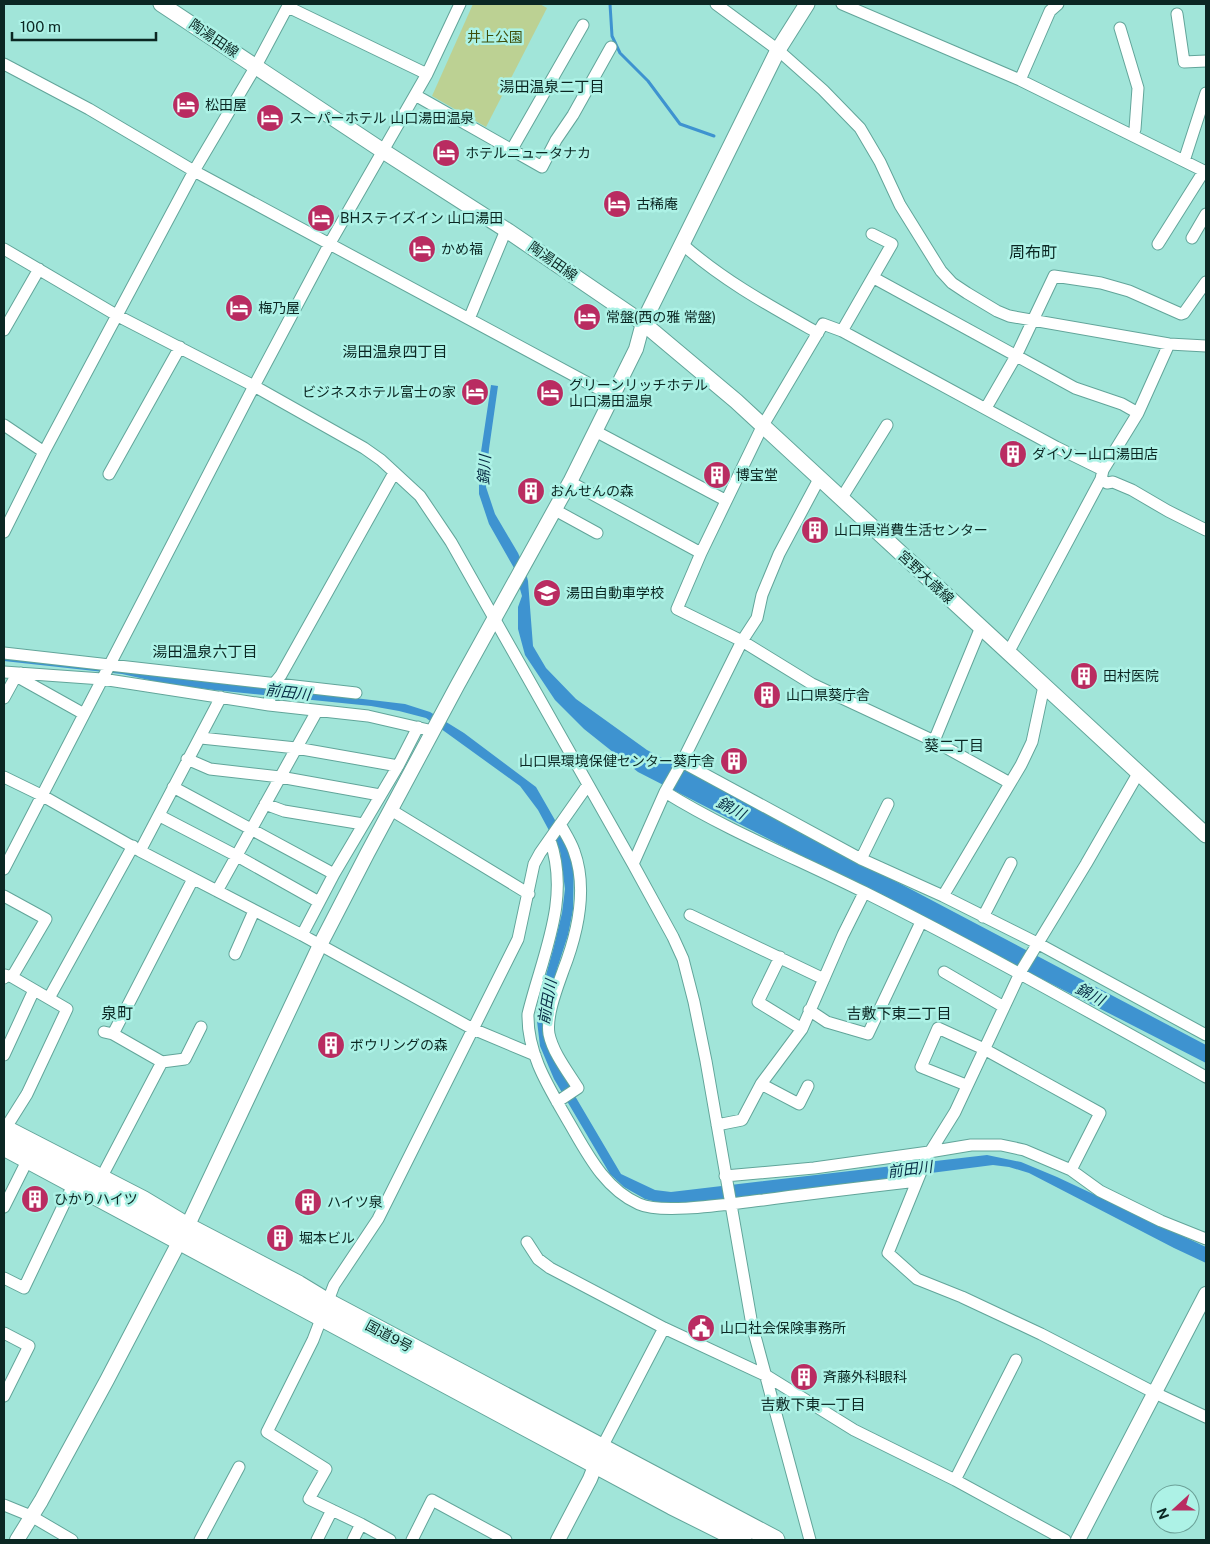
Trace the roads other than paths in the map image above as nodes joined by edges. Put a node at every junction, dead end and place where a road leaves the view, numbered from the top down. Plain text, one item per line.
1 (161, 4) edge
2 (460, 4) edge
3 (716, 4) edge
4 (807, 4) edge
5 (842, 4) edge
6 (1058, 4) edge
7 (288, 6) edge
8 (1177, 14) dead end
9 (583, 25) dead end
10 (1120, 28) dead end
11 (611, 47) dead end
12 (778, 50) junction
13 (1206, 60) edge
14 (4, 64) edge
15 (256, 66) junction
16 (428, 74) junction
17 (1020, 80) junction
18 (1206, 93) edge
19 (415, 95) junction
20 (1132, 135) junction
21 (512, 149) junction
22 (383, 151) junction
23 (1184, 161) junction
24 (194, 171) junction
25 (1205, 171) edge
26 (1206, 214) edge
27 (506, 230) junction
28 (872, 234) dead end
29 (1192, 238) dead end
30 (330, 243) junction
31 (681, 243) junction
32 (1158, 244) dead end
33 (4, 249) edge
34 (39, 269) junction
35 (874, 278) junction
36 (1206, 282) edge
37 (118, 316) junction
38 (469, 319) junction
39 (1034, 320) junction
40 (642, 323) junction
41 (4, 330) edge
42 (842, 331) junction
43 (818, 333) junction
44 (1169, 344) junction
45 (1206, 346) edge
46 (180, 347) junction
47 (1016, 356) junction
48 (254, 386) junction
49 (612, 396) junction
50 (986, 408) junction
51 (1138, 414) junction
52 (4, 425) edge
53 (887, 425) dead end
54 (762, 427) junction
55 (595, 431) junction
56 (44, 452) junction
57 (394, 473) junction
58 (108, 474) dead end
59 (1102, 474) junction
60 (819, 479) junction
61 (570, 482) junction
62 (841, 499) junction
63 (726, 500) junction
64 (555, 510) junction
65 (1206, 530) edge
66 (4, 532) edge
67 (597, 533) dead end
68 (701, 553) junction
69 (495, 618) junction
70 (981, 628) junction
71 (742, 641) junction
72 (1008, 653) junction
73 (4, 654) edge
74 (109, 665) junction
75 (4, 672) edge
76 (19, 675) junction
77 (102, 678) junction
78 (273, 684) junction
79 (1044, 686) junction
80 (356, 693) dead end
81 (221, 697) junction
82 (4, 698) edge
83 (269, 705) junction
84 (317, 711) junction
85 (84, 714) junction
86 (418, 728) junction
87 (433, 731) junction
88 (200, 738) junction
89 (934, 741) junction
90 (296, 748) junction
91 (188, 759) junction
92 (682, 762) junction
93 (398, 766) junction
94 (1139, 772) junction
95 (4, 777) edge
96 (280, 777) junction
97 (1010, 783) junction
98 (587, 786) junction
99 (173, 787) junction
100 (665, 792) junction
101 (41, 795) junction
102 (380, 795) junction
103 (266, 804) junction
104 (888, 804) dead end
105 (390, 810) junction
106 (160, 816) junction
107 (362, 824) junction
108 (560, 824) junction
109 (252, 829) junction
110 (1206, 835) edge
111 (550, 840) junction
112 (137, 849) junction
113 (237, 856) junction
114 (861, 859) junction
115 (1011, 863) dead end
116 (633, 864) junction
117 (4, 869) edge
118 (334, 874) junction
119 (193, 879) junction
120 (217, 891) junction
121 (864, 892) junction
122 (528, 894) junction
123 (4, 896) edge
124 (943, 896) junction
125 (319, 902) junction
126 (254, 911) junction
127 (690, 915) dead end
128 (983, 917) junction
129 (921, 922) junction
130 (302, 935) junction
131 (1038, 944) junction
132 (320, 945) junction
133 (235, 954) dead end
134 (780, 957) junction
135 (944, 972) dead end
136 (1021, 973) junction
137 (8, 977) edge
138 (824, 980) junction
139 (34, 990) junction
140 (49, 998) junction
141 (1004, 1007) junction
142 (810, 1010) junction
143 (201, 1027) dead end
144 (474, 1029) junction
145 (802, 1029) junction
146 (1206, 1035) edge
147 (984, 1049) junction
148 (4, 1055) edge
149 (535, 1055) junction
150 (162, 1062) junction
151 (1206, 1077) edge
152 (761, 1084) junction
153 (966, 1085) junction
154 (808, 1086) dead end
155 (557, 1102) junction
156 (718, 1125) junction
157 (4, 1135) edge
158 (928, 1154) junction
159 (28, 1159) junction
160 (1071, 1170) junction
161 (725, 1176) junction
162 (100, 1180) junction
163 (917, 1180) junction
164 (74, 1184) junction
165 (730, 1204) junction
166 (4, 1208) edge
167 (182, 1234) junction
168 (1206, 1239) edge
169 (527, 1242) dead end
170 (4, 1278) edge
171 (1206, 1294) edge
172 (324, 1310) junction
173 (664, 1328) junction
174 (4, 1333) edge
175 (1016, 1360) dead end
176 (766, 1376) junction
177 (1155, 1393) junction
178 (4, 1396) edge
179 (1206, 1417) edge
180 (598, 1456) junction
181 (239, 1467) dead end
182 (955, 1480) junction
183 (4, 1505) edge
184 (332, 1510) junction
185 (31, 1516) junction
186 (361, 1524) junction
187 (17, 1540) edge
188 (72, 1540) edge
189 (200, 1540) edge
190 (317, 1540) edge
191 (353, 1540) edge
192 (390, 1540) edge
193 (412, 1540) edge
194 (506, 1540) edge
195 (558, 1540) edge
196 (742, 1540) edge
197 (775, 1540) edge
198 (810, 1540) edge
199 (1065, 1540) edge
200 (1078, 1540) edge

1 - 15 main road, 陶湯田線
2 - 16 street
3 - 12 street
4 - 12 main road
5 - 17 street
6 - 17 street
7 - 15 street
7 - 16 street
8 - 13 street
9 - 21 street
10 - 20 street
11 - 21 street
12 - 31 main road
12 - 39 street
14 - 24 street
15 - 22 main road, 陶湯田線
15 - 24 street
16 - 19 street
17 - 20 street
18 - 23 street
19 - 21 street
19 - 22 street
20 - 23 street
22 - 27 main road, 陶湯田線
22 - 30 street
23 - 25 street
24 - 30 street
24 - 37 street
25 - 32 street
26 - 29 street
27 - 38 street
27 - 40 main road, 陶湯田線
28 - 35 street
30 - 38 street
30 - 48 street
31 - 40 main road
31 - 43 street
33 - 34 street
34 - 37 street
34 - 41 street
35 - 42 street
35 - 47 street
36 - 39 street
37 - 46 street
37 - 56 street
38 - 49 street
39 - 44 street
39 - 47 street
40 - 49 street
40 - 54 main road, 宮野大歳線
42 - 43 street
42 - 50 street
43 - 54 street
44 - 45 street
44 - 51 street
46 - 48 street
46 - 58 street
47 - 50 street
47 - 51 street
48 - 57 street
48 - 74 street
49 - 55 street
50 - 59 street
51 - 59 street
52 - 56 street
53 - 62 street
54 - 60 main road, 宮野大歳線
54 - 63 street
55 - 61 street
55 - 63 street
56 - 66 street
57 - 69 street
57 - 78 street
59 - 65 street
59 - 72 street
60 - 62 main road, 宮野大歳線
60 - 71 street
61 - 64 street
61 - 68 street
62 - 70 main road, 宮野大歳線
63 - 68 street
64 - 67 street
64 - 69 street
68 - 71 street
69 - 87 street
69 - 98 street
70 - 72 main road, 宮野大歳線
70 - 89 street
71 - 89 street
71 - 92 street
72 - 79 main road, 宮野大歳線
73 - 74 street
74 - 77 street
74 - 78 street
75 - 76 street
76 - 77 street
76 - 82 street
76 - 85 street
77 - 81 street
77 - 85 street
78 - 80 street
78 - 83 street
79 - 94 main road, 宮野大歳線
79 - 97 street
81 - 83 street
81 - 88 street
83 - 84 street
84 - 86 street
84 - 90 street
85 - 101 street
86 - 87 street
86 - 93 street
87 - 105 street
88 - 90 street
88 - 91 street
89 - 97 street
90 - 93 street
90 - 96 street
91 - 96 street
91 - 99 street
92 - 100 street
92 - 114 street
93 - 102 street
94 - 110 main road, 宮野大歳線
94 - 131 street
95 - 101 street
96 - 102 street
96 - 103 street
97 - 124 street
98 - 108 street
98 - 116 street
99 - 106 street
99 - 109 street
100 - 116 street
100 - 121 street
101 - 112 street
101 - 117 street
102 - 107 street
103 - 107 street
103 - 109 street
104 - 114 street
105 - 122 street
105 - 132 street
106 - 112 street
106 - 113 street
107 - 118 street
108 - 111 street
108 - 155 street
109 - 113 street
109 - 118 street
111 - 122 street
111 - 149 street
112 - 119 street
112 - 140 street
113 - 120 street
113 - 125 street
114 - 124 street
115 - 128 street
116 - 156 street
118 - 125 street
119 - 120 street
119 - 150 street
120 - 126 street
121 - 129 street
121 - 138 street
122 - 144 street
123 - 137 street
124 - 128 street
125 - 130 street
126 - 130 street
126 - 133 street
127 - 134 street
128 - 131 street
129 - 136 street
129 - 142 street
130 - 132 street
131 - 136 street
131 - 146 street
132 - 144 street
132 - 167 street
134 - 138 street
134 - 145 street
135 - 141 street
136 - 141 street
136 - 151 street
137 - 139 street
138 - 142 street
139 - 140 street
139 - 148 street
140 - 157 street
141 - 147 street
142 - 145 street
143 - 150 street
144 - 149 street
144 - 172 street
145 - 152 street
147 - 153 street
147 - 153 street
147 - 160 street
149 - 155 street
150 - 162 street
152 - 154 street
152 - 156 street
153 - 158 street
155 - 165 street
156 - 161 street
157 - 159 highway, 国道9号
157 - 162 highway, 国道9号
158 - 160 street
158 - 161 street
158 - 163 street
159 - 164 highway, 国道9号
159 - 166 street
160 - 168 street
161 - 165 street
162 - 167 highway, 国道9号
163 - 165 street
163 - 177 street
164 - 167 highway, 国道9号
164 - 170 street
165 - 176 street
167 - 172 highway, 国道9号
167 - 185 street
169 - 173 street
171 - 177 street
172 - 180 highway, 国道9号
172 - 184 street
173 - 176 street
173 - 180 street
174 - 178 street
175 - 182 street
176 - 182 street
176 - 198 street
177 - 179 street
177 - 200 street
180 - 195 street
180 - 196 highway, 国道9号
180 - 197 highway, 国道9号
181 - 189 street
182 - 199 street
183 - 185 street
184 - 186 street
184 - 190 street
185 - 187 street
185 - 188 street
186 - 191 street
186 - 192 street
193 - 194 street

